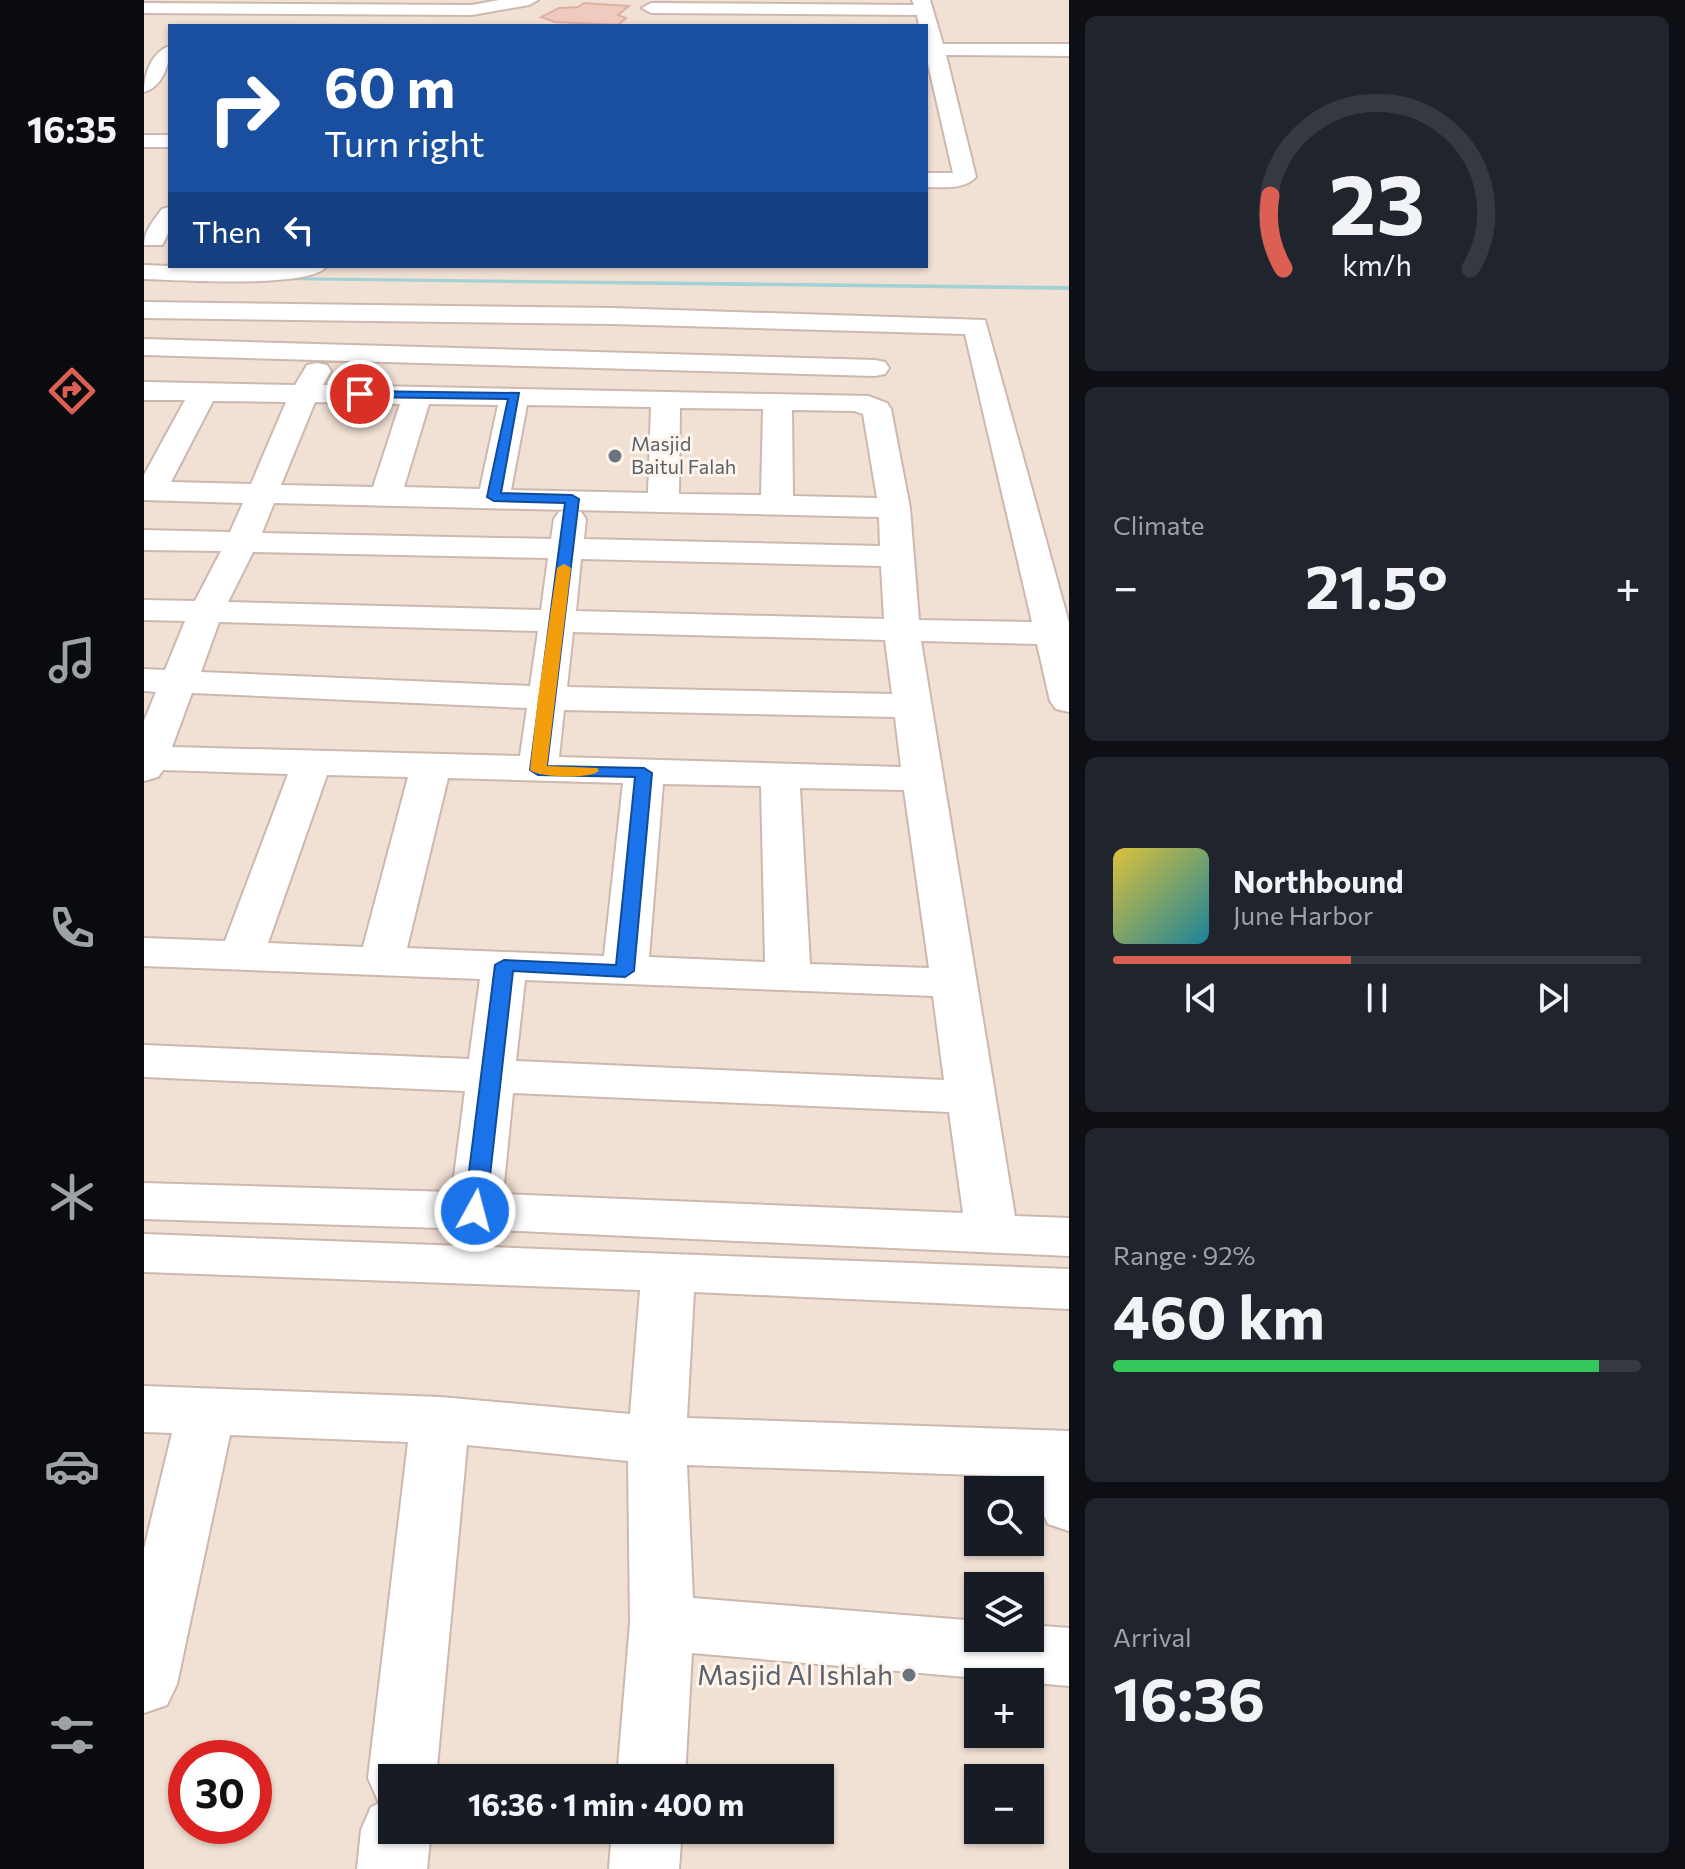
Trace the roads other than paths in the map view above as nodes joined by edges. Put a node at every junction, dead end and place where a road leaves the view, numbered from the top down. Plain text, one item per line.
1 (311, 5) edge
2 (923, 5) edge
3 (515, 6) edge
4 (144, 8) edge
5 (652, 11) edge
6 (716, 11) edge
7 (856, 12) edge
8 (297, 24) edge
9 (492, 24) edge
10 (932, 47) edge
11 (1064, 48) edge
12 (167, 58) edge
13 (1064, 72) dead end
14 (934, 74) edge
15 (152, 89) edge
16 (144, 120) edge
17 (168, 120) edge
18 (144, 141) edge
19 (168, 141) edge
20 (928, 180) edge
21 (168, 218) edge
22 (156, 240) edge
23 (308, 268) edge
24 (218, 270) edge
25 (144, 272) edge
26 (144, 310) edge
27 (342, 314) junction
28 (612, 316) junction
29 (866, 323) junction
30 (144, 347) edge
31 (330, 350) junction
32 (601, 359) junction
33 (875, 368) junction
34 (144, 391) edge
35 (204, 391) junction
36 (304, 393) junction
37 (417, 396) junction
38 (514, 396) junction
39 (588, 397) junction
40 (666, 400) junction
41 (778, 403) junction
42 (877, 409) junction
43 (147, 491) edge
44 (261, 493) junction
45 (386, 495) junction
46 (494, 497) junction
47 (572, 499) junction
48 (663, 503) junction
49 (777, 504) junction
50 (894, 508) junction
51 (144, 540) edge
52 (242, 542) junction
53 (566, 549) junction
54 (895, 556) junction
55 (144, 610) edge
56 (206, 612) junction
57 (559, 620) junction
58 (902, 631) junction
59 (1061, 634) edge
60 (162, 681) edge
61 (545, 698) junction
62 (1069, 701) edge
63 (912, 706) junction
64 (146, 761) edge
65 (312, 763) junction
66 (431, 766) junction
67 (538, 770) junction
68 (644, 773) junction
69 (780, 776) junction
70 (922, 779) junction
71 (144, 952) edge
72 (241, 957) junction
73 (381, 962) junction
74 (504, 965) junction
75 (625, 971) junction
76 (788, 978) junction
77 (953, 983) junction
78 (144, 1061) edge
79 (490, 1076) junction
80 (971, 1097) junction
81 (144, 1201) edge
82 (475, 1211) junction
83 (992, 1233) junction
84 (1069, 1237) edge
85 (144, 1253) edge
86 (668, 1271) junction
87 (1069, 1289) edge
88 (144, 1409) edge
89 (206, 1412) junction
90 (440, 1420) junction
91 (657, 1440) junction
92 (1065, 1472) edge
93 (662, 1623) junction
94 (1069, 1657) edge
95 (144, 1684) edge
96 (403, 1764) edge
97 (652, 1764) edge
98 (395, 1844) edge
99 (646, 1844) edge
100 (392, 1869) edge
101 (644, 1869) edge

1 - 3 street
1 - 4 street
1 - 8 street
2 - 7 street
3 - 9 street
5 - 6 street
6 - 7 street
10 - 11 street
10 - 14 street
11 - 13 street
12 - 15 street
14 - 20 street
16 - 17 street
18 - 19 street
21 - 22 street
23 - 24 street
24 - 25 street
26 - 27 street
27 - 28 street
27 - 31 street
28 - 29 street
28 - 32 street
29 - 33 street
29 - 59 street
30 - 31 street
31 - 32 street
31 - 36 street
32 - 33 street
32 - 39 street
33 - 42 street
34 - 35 street
35 - 36 street
35 - 43 street
36 - 37 street
36 - 44 street
37 - 38 street
37 - 45 street
38 - 39 street
38 - 46 street
39 - 40 street
40 - 41 street
40 - 48 street
41 - 42 street
41 - 49 street
42 - 50 street
43 - 44 street
44 - 45 street
44 - 52 street
45 - 46 street
46 - 47 street
47 - 48 street
47 - 53 street
48 - 49 street
49 - 50 street
50 - 54 street
51 - 52 street
52 - 53 street
52 - 56 street
53 - 54 street
53 - 57 street
54 - 58 street
55 - 56 street
56 - 57 street
56 - 60 street
57 - 58 street
57 - 61 street
58 - 59 street
58 - 63 street
59 - 62 street
60 - 61 street
60 - 64 street
61 - 63 street
61 - 67 street
63 - 70 street
64 - 65 street
65 - 66 street
65 - 72 street
66 - 67 street
66 - 73 street
67 - 68 street
68 - 69 street
68 - 75 street
69 - 70 street
69 - 76 street
70 - 77 street
71 - 72 street
72 - 73 street
73 - 74 street
74 - 75 street
74 - 79 street
75 - 76 street
76 - 77 street
77 - 80 street
78 - 79 street
79 - 80 street
79 - 82 street
80 - 83 street
81 - 82 street
82 - 83 street
83 - 84 street
85 - 86 street
86 - 87 street
86 - 91 street
88 - 89 street
89 - 90 street
89 - 95 street
90 - 91 street
90 - 96 street
91 - 92 street
91 - 93 street
93 - 94 street
93 - 97 street
98 - 100 street
99 - 101 street

